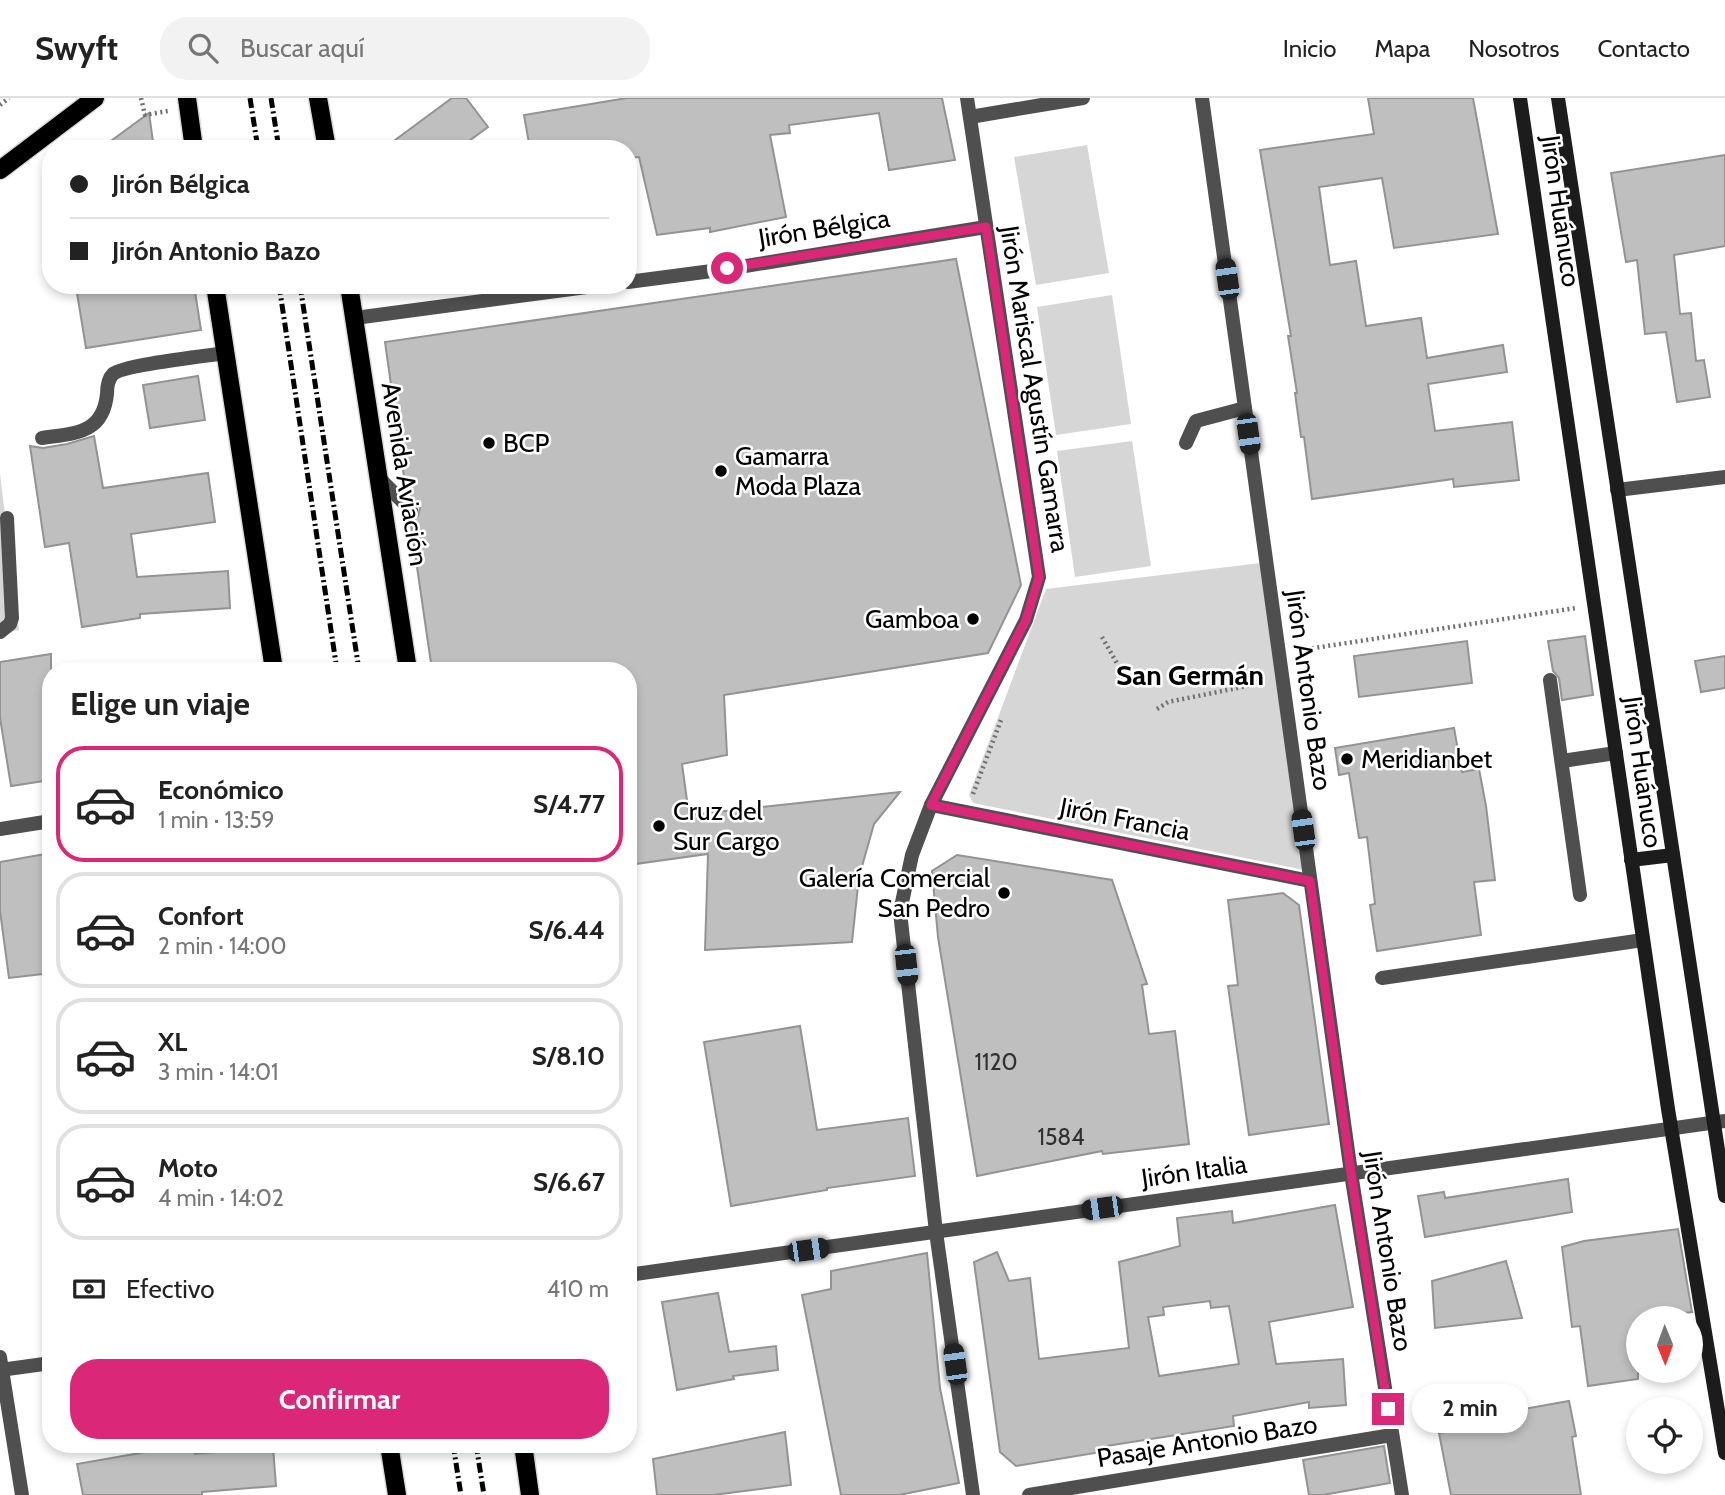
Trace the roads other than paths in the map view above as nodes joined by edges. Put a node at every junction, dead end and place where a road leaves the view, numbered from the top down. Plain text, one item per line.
1 (95, 98) edge
2 (318, 98) edge
3 (967, 98) edge
4 (1083, 98) edge
5 (1202, 98) edge
6 (1520, 98) edge
7 (1558, 98) edge
8 (187, 103) edge
9 (970, 117) junction
10 (193, 140) edge
11 (325, 140) edge
12 (0, 170) edge
13 (986, 227) junction
14 (637, 281) edge
15 (216, 294) edge
16 (351, 294) edge
17 (535, 294) edge
18 (355, 318) junction
19 (226, 353) junction
20 (1245, 408) junction
21 (43, 438) dead end
22 (1186, 443) dead end
23 (1725, 477) edge
24 (379, 478) junction
25 (1617, 490) junction
26 (411, 510) dead end
27 (7, 518) dead end
28 (0, 632) edge
29 (273, 662) edge
30 (407, 662) edge
31 (1550, 680) dead end
32 (1616, 752) junction
33 (1562, 761) junction
34 (931, 805) junction
35 (42, 822) edge
36 (0, 829) edge
37 (1673, 855) junction
38 (1631, 860) junction
39 (1310, 881) junction
40 (1580, 895) dead end
41 (1643, 940) junction
42 (1382, 978) dead end
43 (1719, 1122) edge
44 (1671, 1130) junction
45 (1351, 1173) junction
46 (1725, 1196) edge
47 (936, 1232) junction
48 (637, 1274) edge
49 (42, 1364) edge
50 (1, 1366) edge
51 (1392, 1435) junction
52 (1725, 1452) edge
53 (390, 1453) edge
54 (524, 1453) edge
55 (22, 1495) edge
56 (397, 1495) edge
57 (530, 1495) edge
58 (974, 1495) edge
59 (1029, 1495) edge
60 (1402, 1495) edge

1 - 12 main road
2 - 11 main road
3 - 9 street, Jirón Mariscal Agustín Gamarra
4 - 9 street
5 - 20 street, Jirón Antonio Bazo
6 - 32 street, Jirón Huánuco
7 - 25 street, Jirón Huánuco
8 - 10 main road
9 - 13 street, Jirón Mariscal Agustín Gamarra
13 - 14 street, Jirón Bélgica
13 - 34 street, Jirón Mariscal Agustín Gamarra
15 - 19 main road
16 - 18 main road, Avenida Aviación
17 - 18 street
18 - 24 main road, Avenida Aviación
19 - 21 street
19 - 29 main road
20 - 22 street
20 - 39 street, Jirón Antonio Bazo
23 - 25 street
24 - 26 street
24 - 30 main road, Avenida Aviación
25 - 37 street, Jirón Huánuco
27 - 28 street
31 - 33 street
32 - 33 street
32 - 38 street, Jirón Huánuco
33 - 40 street
34 - 39 street, Jirón Francia
34 - 47 street, Jirón Mariscal Agustín Gamarra
35 - 36 street
37 - 38 street
37 - 43 street, Jirón Huánuco
38 - 41 street, Jirón Huánuco
39 - 45 street, Jirón Antonio Bazo
41 - 42 street
41 - 44 street, Jirón Huánuco
43 - 44 street, Jirón Italia
43 - 46 street, Jirón Huánuco
44 - 45 street, Jirón Italia
44 - 52 street, Jirón Huánuco
45 - 47 street, Jirón Italia
45 - 51 street, Jirón Antonio Bazo
47 - 48 street, Jirón Italia
47 - 58 street, Jirón Mariscal Agustín Gamarra
49 - 50 street
50 - 55 street
51 - 59 street, Pasaje Antonio Bazo
51 - 60 street, Jirón Antonio Bazo
53 - 56 main road
54 - 57 main road

